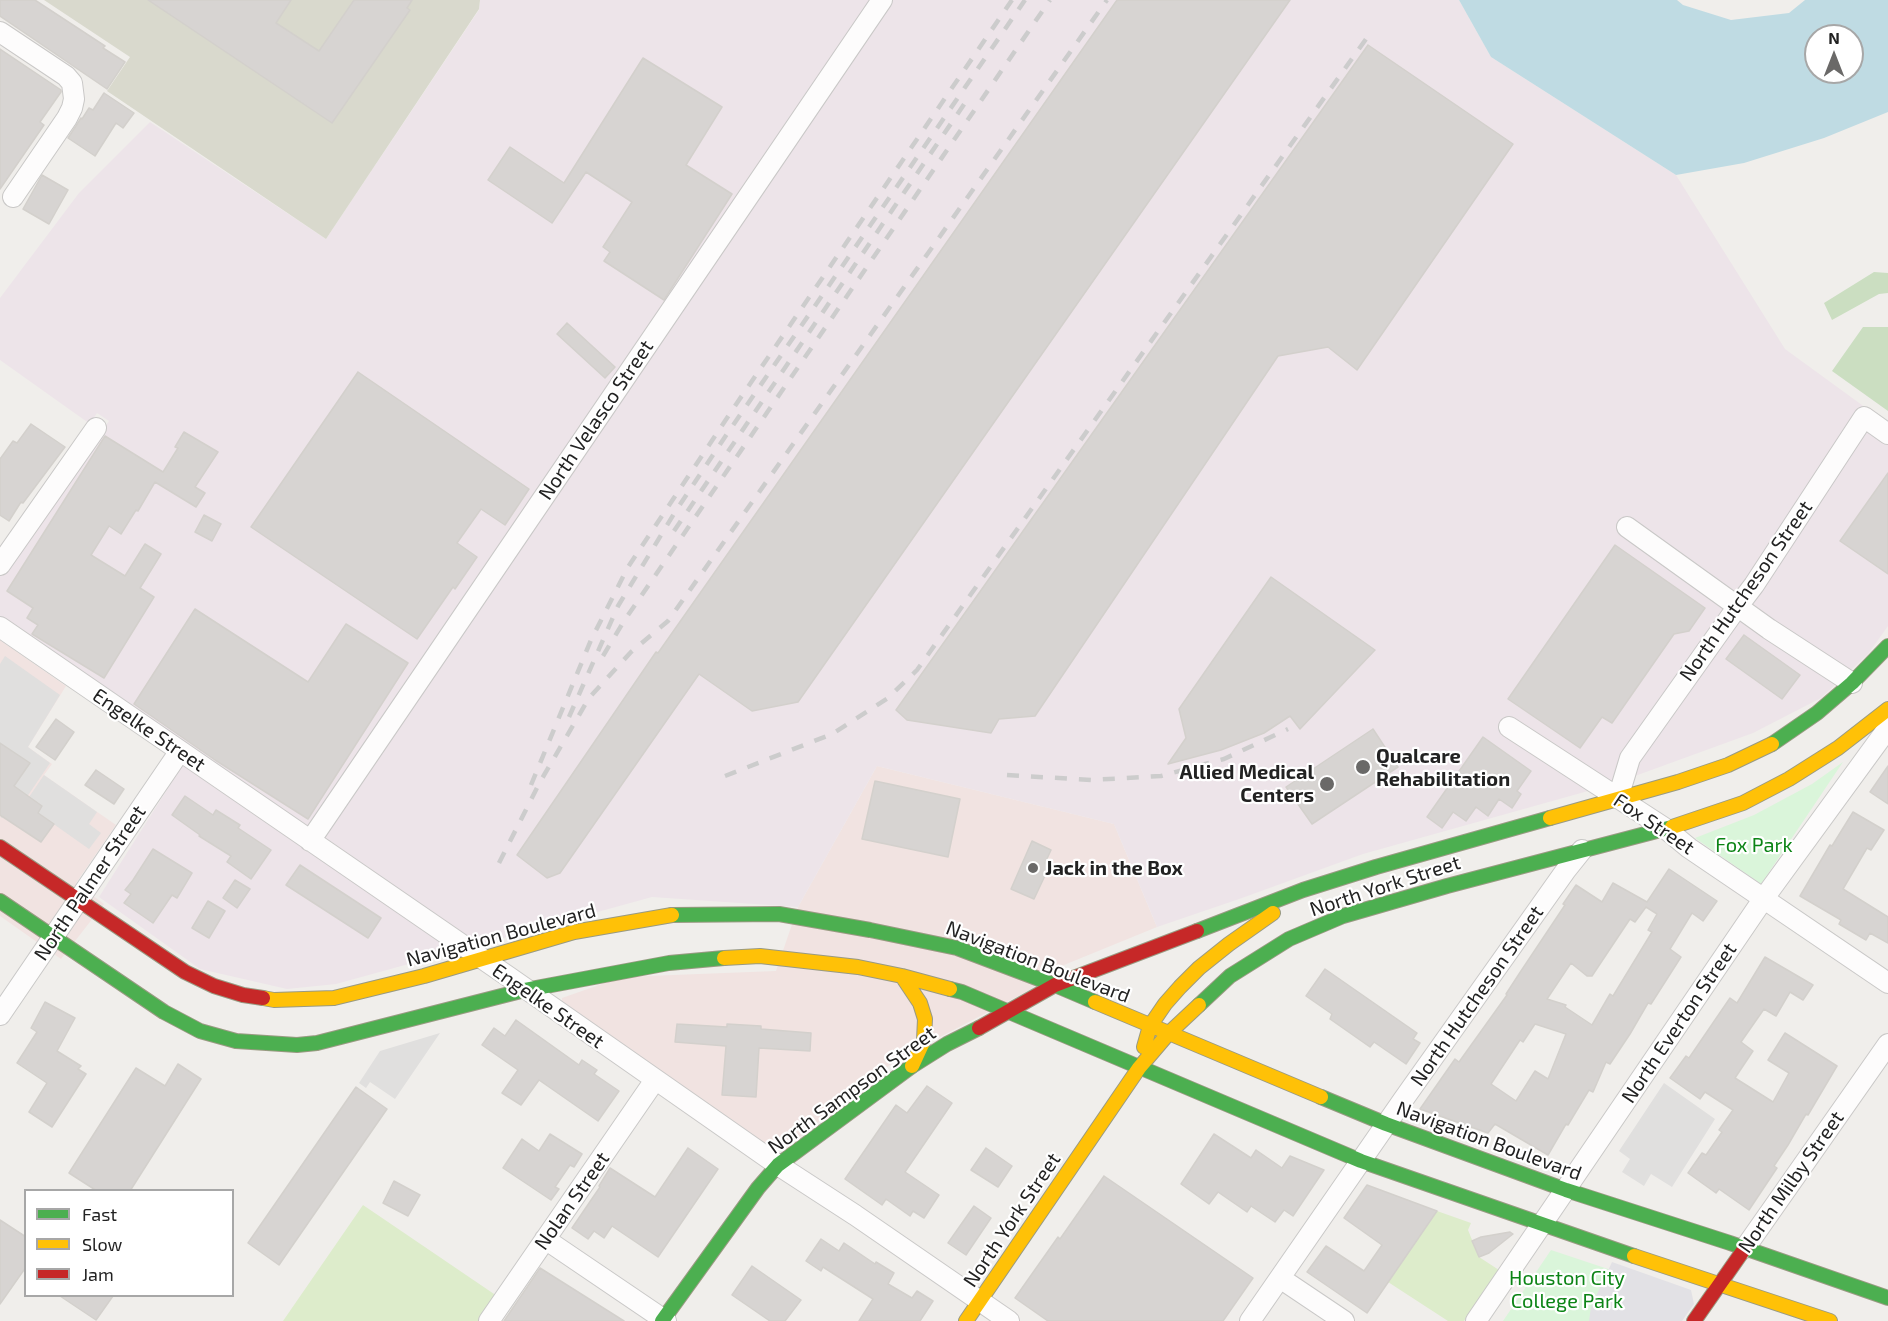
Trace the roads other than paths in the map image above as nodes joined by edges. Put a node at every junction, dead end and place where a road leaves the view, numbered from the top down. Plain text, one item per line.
1 (882, 0) edge
2 (0, 32) edge
3 (13, 197) dead end
4 (96, 428) dead end
5 (1888, 434) edge
6 (1627, 527) dead end
7 (0, 565) edge
8 (1738, 606) junction
9 (0, 627) edge
10 (1888, 646) edge
11 (1852, 683) junction
12 (1888, 708) edge
13 (1509, 727) dead end
14 (1888, 728) edge
15 (180, 751) junction
16 (1618, 798) junction
17 (1597, 819) dead end
18 (1666, 829) junction
19 (310, 841) junction
20 (0, 847) edge
21 (1541, 847) dead end
22 (1583, 849) junction
23 (1376, 867) junction
24 (1365, 883) dead end
25 (1448, 886) junction
26 (1304, 890) junction
27 (1764, 898) junction
28 (78, 901) junction
29 (0, 902) edge
30 (1343, 902) dead end
31 (53, 937) junction
32 (1264, 955) junction
33 (482, 959) junction
34 (902, 976) junction
35 (1888, 983) edge
36 (1055, 985) junction
37 (525, 990) junction
38 (1009, 1012) junction
39 (0, 1015) edge
40 (1150, 1026) junction
41 (1168, 1034) junction
42 (1888, 1044) edge
43 (912, 1066) junction
44 (1139, 1068) junction
45 (655, 1080) junction
46 (1386, 1124) junction
47 (1361, 1161) junction
48 (778, 1166) junction
49 (1566, 1190) junction
50 (1542, 1225) junction
51 (546, 1239) junction
52 (1745, 1248) junction
53 (1280, 1278) junction
54 (1719, 1285) junction
55 (1888, 1298) edge
56 (980, 1302) junction
57 (1703, 1318) edge
58 (664, 1320) edge
59 (489, 1321) edge
60 (966, 1321) edge
61 (1009, 1321) edge
62 (1250, 1321) edge
63 (1344, 1321) edge
64 (1476, 1321) edge
65 (1830, 1321) edge

1 - 19 street, North Velasco Street
2 - 3 street
4 - 7 street
5 - 8 street, North Hutcheson Street
6 - 8 street
8 - 11 street
8 - 16 street, North Hutcheson Street
9 - 15 street, Engelke Street
10 - 11 main road, North York Street
11 - 16 main road, North York Street
12 - 18 main road, North York Street
13 - 16 street, Fox Street
14 - 27 street, North Everton Street
15 - 19 street, Engelke Street
15 - 28 street, North Palmer Street
16 - 17 main road
16 - 18 street, Fox Street
16 - 23 main road, North York Street
18 - 22 main road, North York Street
18 - 27 street, Fox Street
19 - 33 street, Engelke Street
20 - 28 main road, Navigation Boulevard
21 - 25 main road
22 - 25 main road, North York Street
22 - 46 street, North Hutcheson Street
23 - 24 main road
23 - 26 main road, North York Street
25 - 32 main road, North York Street
26 - 36 main road, North York Street
26 - 40 main road
27 - 35 street, Fox Street
27 - 49 street, North Everton Street
28 - 31 street, North Palmer Street
28 - 33 main road, Navigation Boulevard
29 - 31 main road
30 - 32 main road
31 - 37 main road
31 - 39 street, North Palmer Street
32 - 41 main road, North York Street
33 - 36 main road, Navigation Boulevard
33 - 37 street, Engelke Street
34 - 37 main road
34 - 38 main road
34 - 43 main road
36 - 38 main road, North Sampson Street
36 - 40 main road, Navigation Boulevard
37 - 45 street, Engelke Street
38 - 43 main road, North Sampson Street
38 - 44 main road
40 - 41 main road, Navigation Boulevard
40 - 44 main road
41 - 44 main road, North York Street
41 - 46 main road, Navigation Boulevard
42 - 52 street, North Milby Street
43 - 48 main road, North Sampson Street
44 - 47 main road
44 - 56 main road, North York Street
45 - 48 street, Engelke Street
45 - 51 street, Nolan Street
46 - 47 street, North Hutcheson Street
46 - 49 main road, Navigation Boulevard
47 - 50 main road
47 - 53 street, North Hutcheson Street
48 - 56 street, Engelke Street
48 - 58 main road, North Sampson Street
49 - 50 street, North Everton Street
49 - 52 main road, Navigation Boulevard
50 - 54 main road
50 - 64 street, North Everton Street
51 - 58 street
51 - 59 street, Nolan Street
52 - 54 main road, North Milby Street
52 - 55 main road, Navigation Boulevard
53 - 62 street, North Hutcheson Street
53 - 63 street
54 - 57 main road, North Milby Street
54 - 65 main road
56 - 60 main road, North York Street
56 - 61 street, Engelke Street

